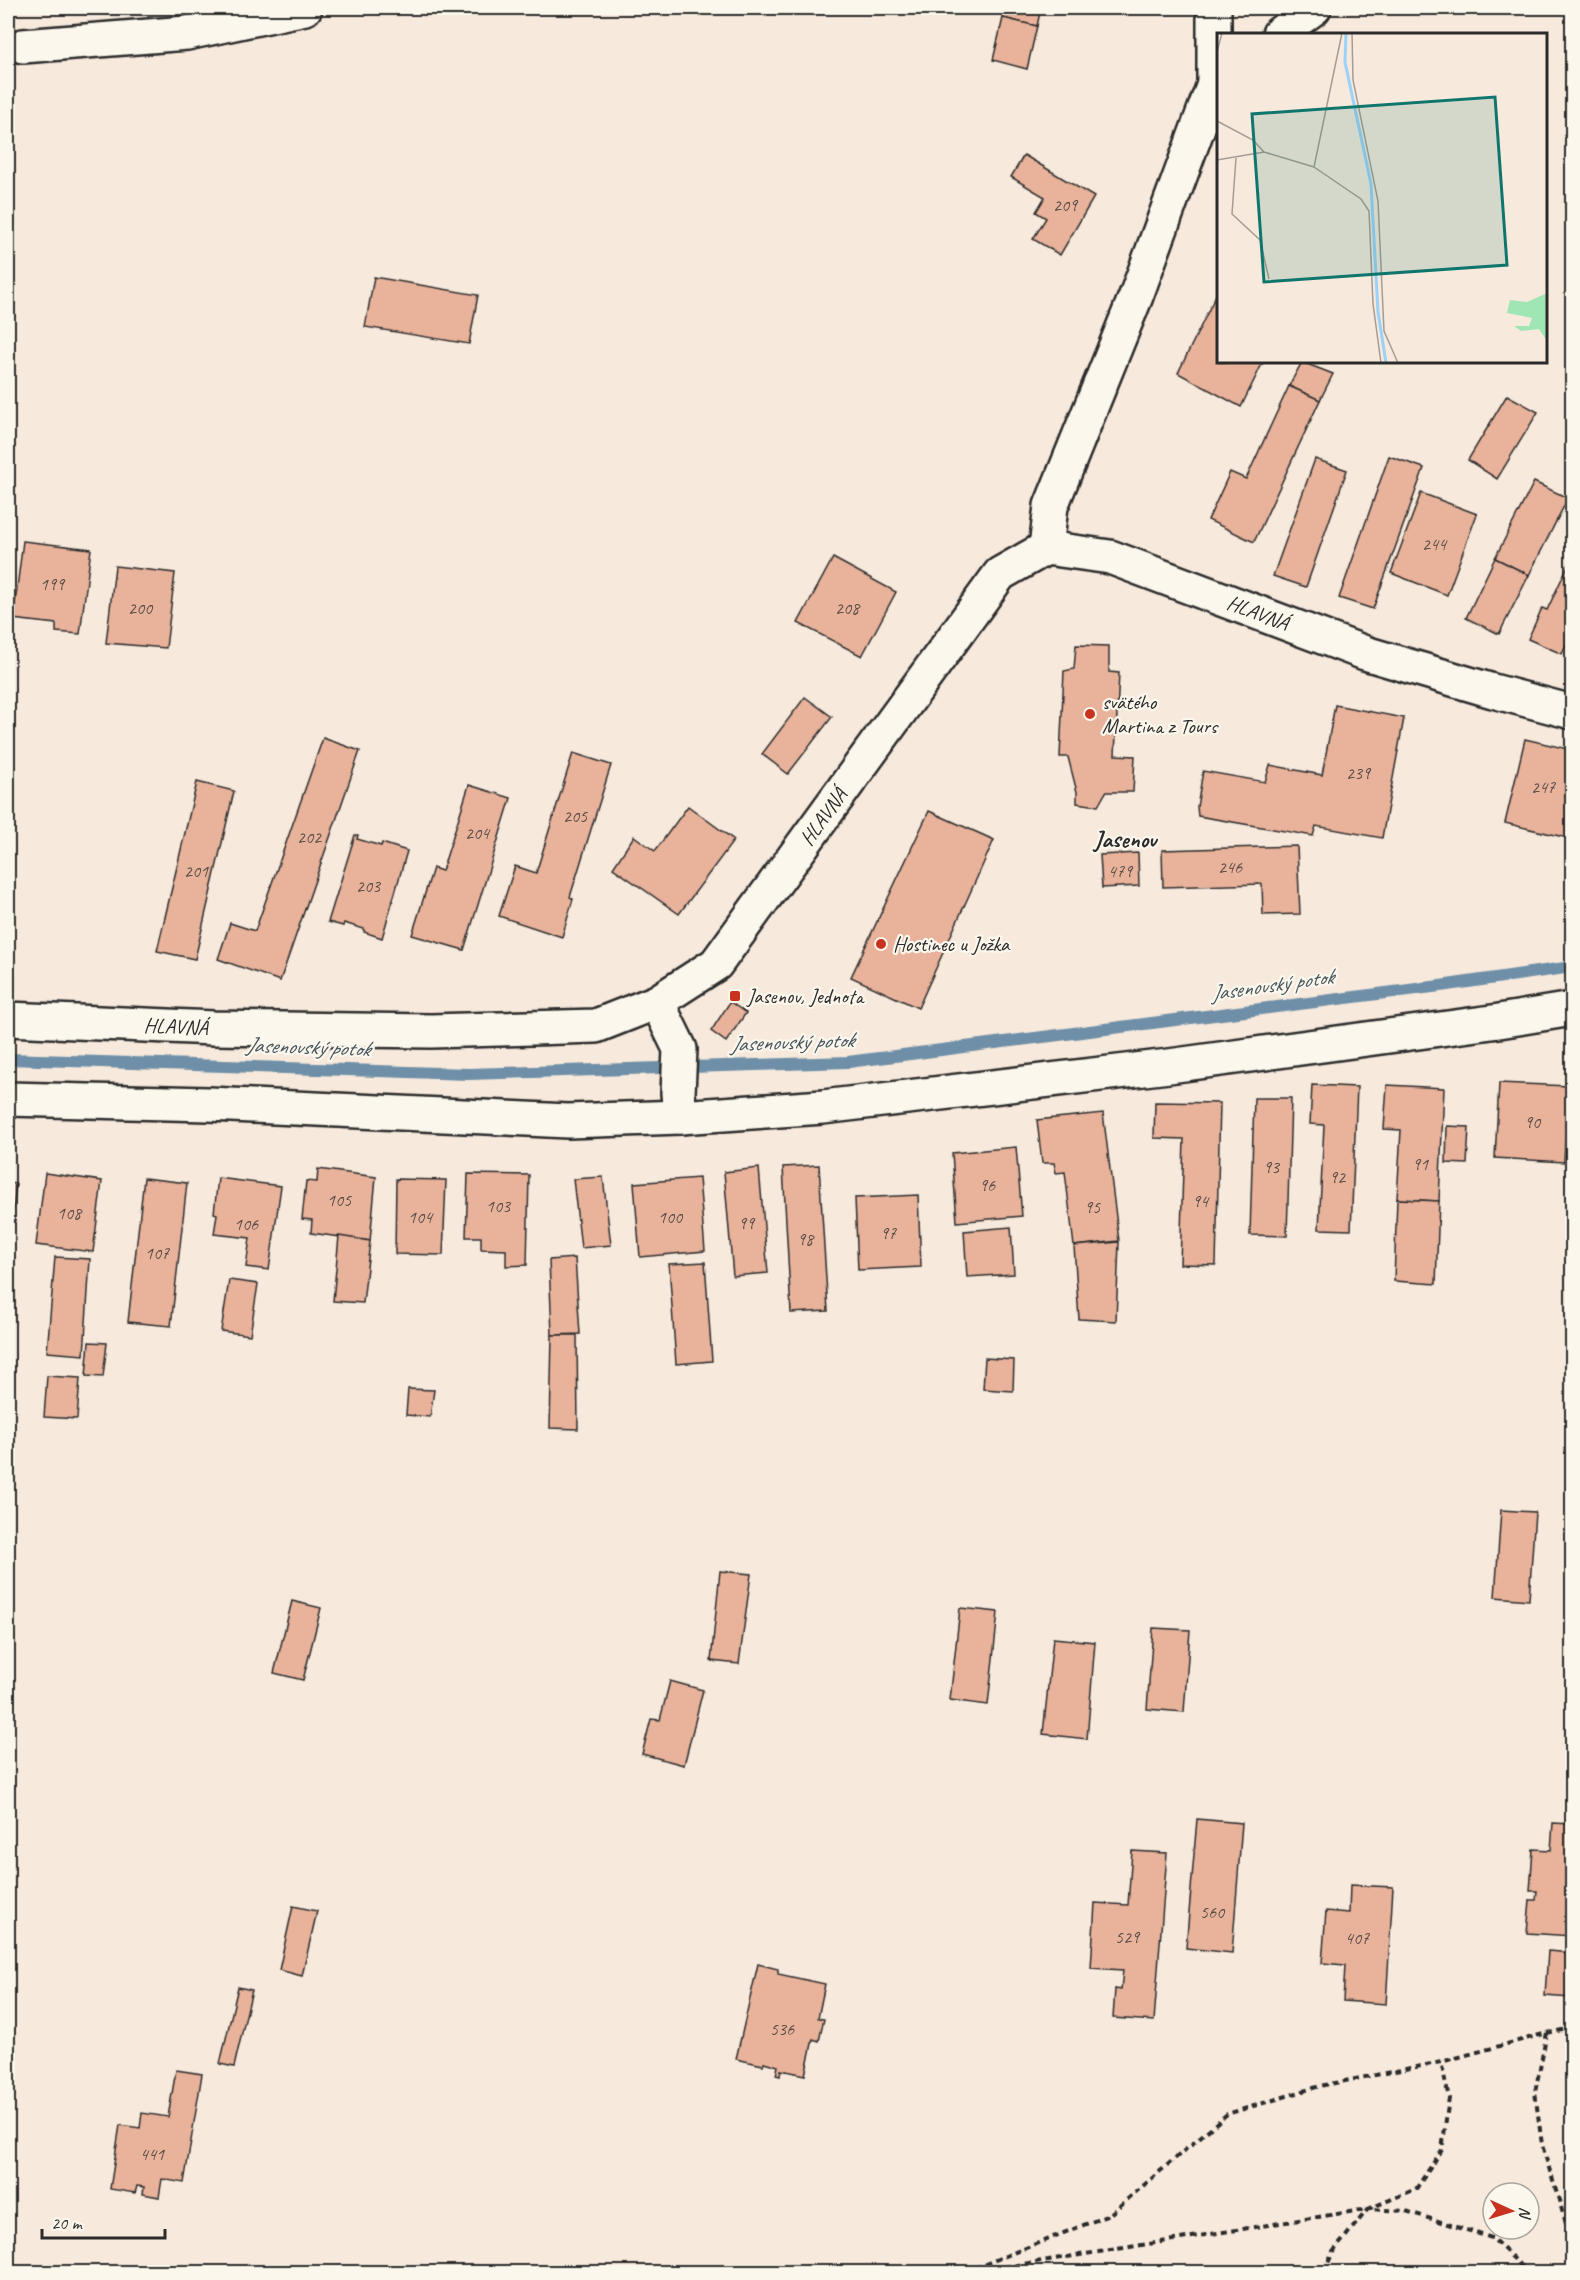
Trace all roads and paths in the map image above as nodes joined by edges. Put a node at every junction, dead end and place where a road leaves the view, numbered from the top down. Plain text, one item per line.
1 (305, 8) edge
2 (1214, 8) edge
3 (1314, 8) edge
4 (1280, 33) edge
5 (23, 46) dead end
6 (1216, 82) edge
7 (1046, 548) junction
8 (1572, 712) edge
9 (657, 1002) junction
10 (1572, 1009) edge
11 (8, 1019) edge
12 (8, 1099) edge
13 (679, 1105) junction
14 (1572, 2028) edge
15 (1547, 2033) junction
16 (1441, 2062) junction
17 (1368, 2209) junction
18 (1572, 2243) edge
19 (965, 2272) edge
20 (974, 2272) edge
21 (1324, 2272) edge
22 (1528, 2272) edge

1 - 5 street
2 - 6 street
3 - 4 street
6 - 7 street
7 - 8 street, HLAVNÁ
7 - 9 street, HLAVNÁ
9 - 11 street, HLAVNÁ
9 - 13 street
10 - 13 street
12 - 13 street
14 - 15 path
15 - 16 path
15 - 18 path
16 - 17 path
16 - 19 path
17 - 20 path
17 - 21 path
17 - 22 path

